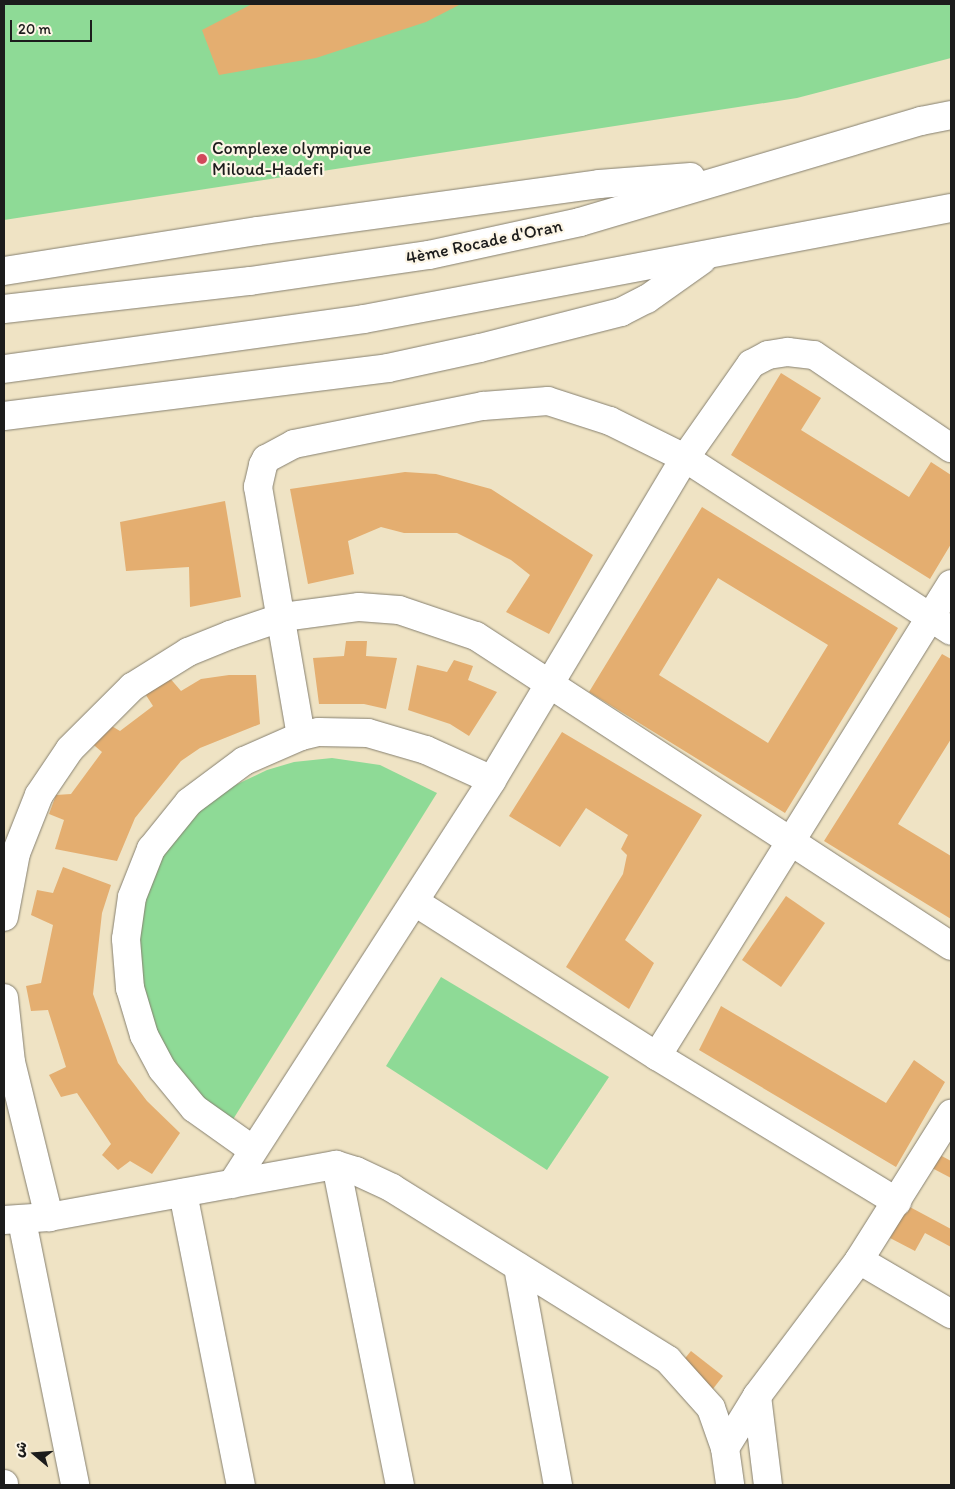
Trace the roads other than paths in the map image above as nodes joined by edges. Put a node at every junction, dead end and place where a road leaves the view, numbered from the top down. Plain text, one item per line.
1 (951, 106) edge
2 (951, 115) edge
3 (921, 121) junction
4 (740, 173) junction
5 (951, 208) edge
6 (922, 213) junction
7 (951, 217) edge
8 (712, 253) junction
9 (4, 271) edge
10 (4, 309) edge
11 (4, 369) edge
12 (4, 416) edge
13 (951, 448) edge
14 (685, 458) junction
15 (951, 584) edge
16 (284, 617) junction
17 (941, 625) edge
18 (547, 683) junction
19 (301, 736) junction
20 (492, 780) junction
21 (791, 844) junction
22 (415, 902) junction
23 (4, 917) edge
24 (951, 946) edge
25 (4, 998) edge
26 (657, 1056) junction
27 (951, 1114) edge
28 (253, 1150) junction
29 (336, 1165) junction
30 (232, 1184) junction
31 (184, 1193) junction
32 (897, 1202) junction
33 (49, 1217) junction
34 (13, 1221) edge
35 (859, 1260) junction
36 (518, 1267) junction
37 (951, 1314) edge
38 (757, 1396) junction
39 (725, 1448) junction
40 (75, 1485) edge
41 (241, 1485) edge
42 (400, 1485) edge
43 (558, 1485) edge
44 (730, 1485) edge
45 (768, 1485) edge

1 - 3 main road
2 - 3 main road, 4ème Rocade d'Oran
3 - 4 main road, 4ème Rocade d'Oran
4 - 9 main road
4 - 10 main road, 4ème Rocade d'Oran
5 - 6 main road
6 - 7 main road
6 - 8 main road
8 - 11 main road
8 - 12 main road
13 - 14 main road
14 - 16 main road
14 - 17 main road
14 - 18 main road
15 - 17 main road
16 - 18 main road
16 - 19 main road
16 - 23 main road
17 - 21 main road
18 - 20 main road
18 - 21 main road
19 - 20 main road
19 - 28 main road
20 - 22 main road
21 - 24 main road
21 - 26 main road
22 - 26 main road
22 - 28 main road
25 - 33 main road
26 - 32 main road
27 - 32 main road
28 - 30 main road
29 - 30 main road
29 - 36 main road
29 - 42 main road
30 - 31 main road
31 - 33 main road
31 - 41 main road
32 - 35 main road
33 - 34 main road
34 - 40 main road
35 - 37 main road
35 - 38 main road
36 - 39 main road
36 - 43 main road
38 - 39 main road
38 - 45 main road
39 - 44 main road

